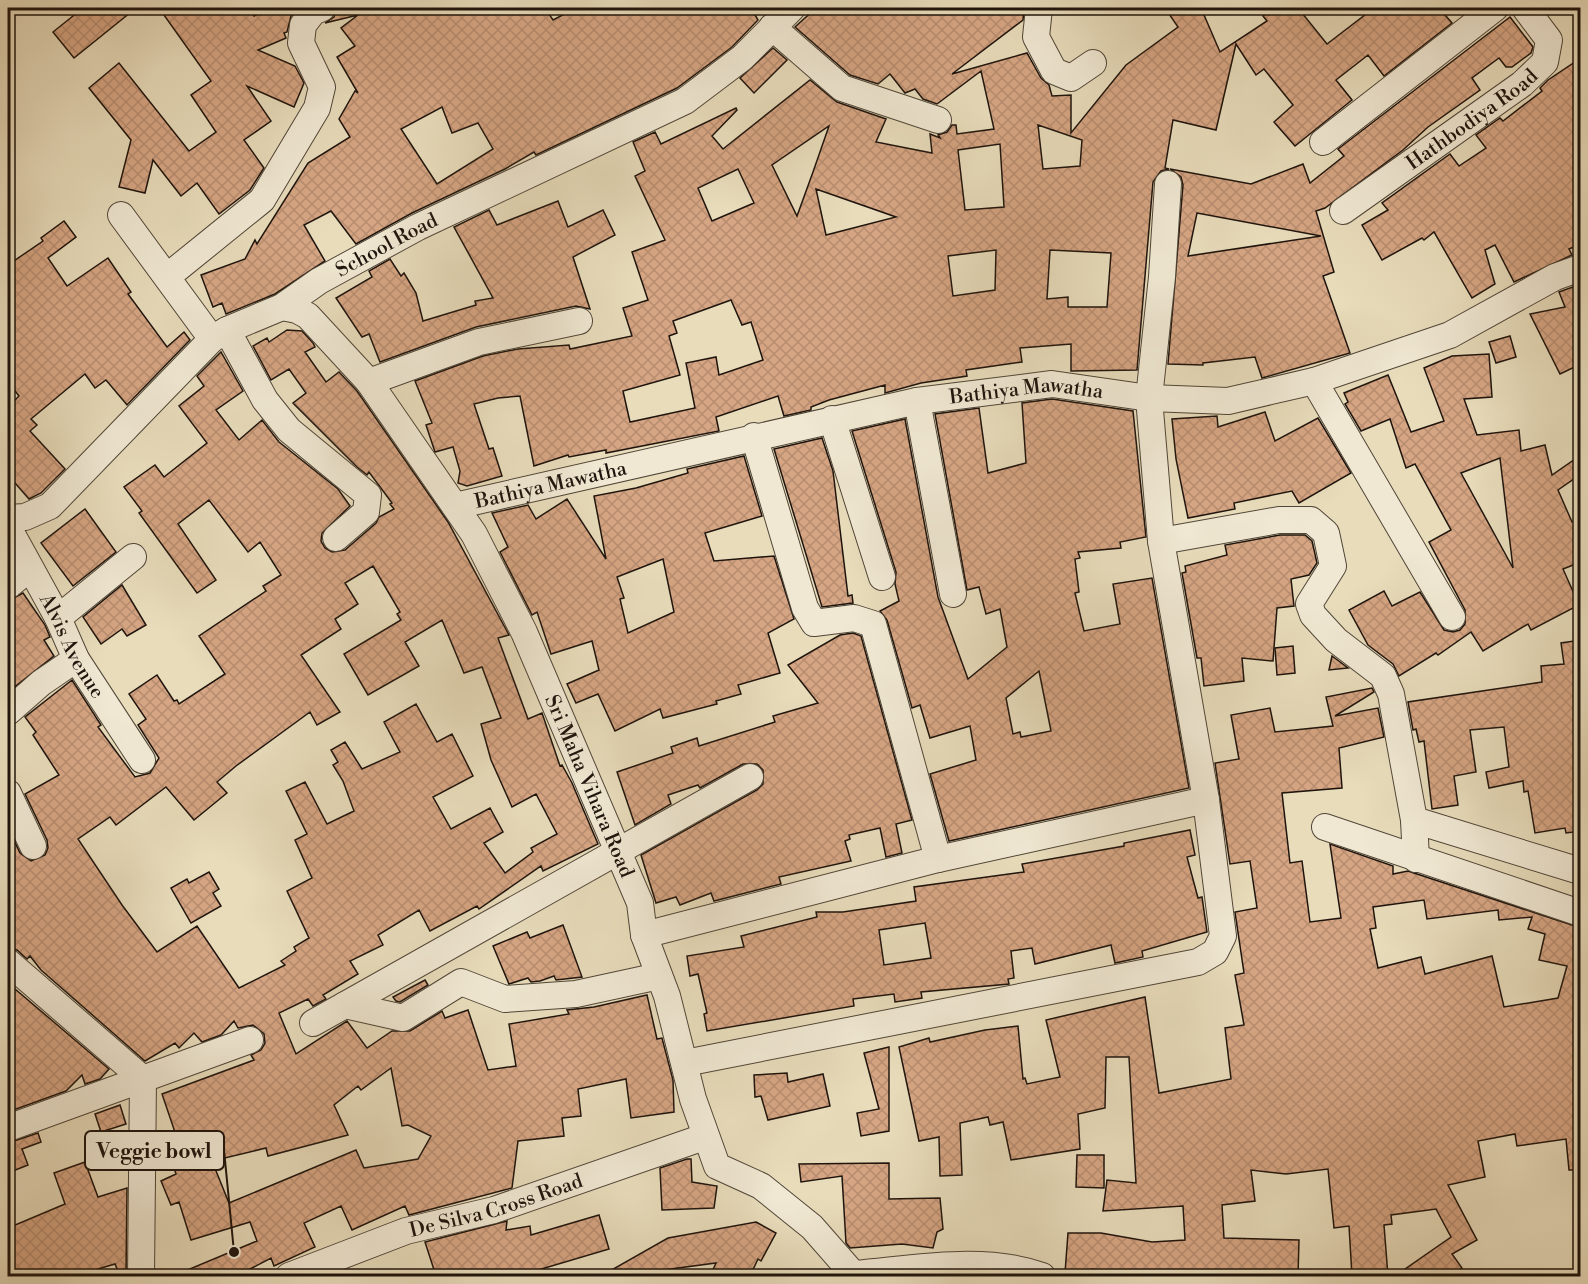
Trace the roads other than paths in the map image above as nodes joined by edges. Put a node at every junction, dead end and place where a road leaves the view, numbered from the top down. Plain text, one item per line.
1 (322, 8) edge
2 (792, 8) edge
3 (1039, 8) edge
4 (1495, 8) edge
5 (1525, 8) edge
6 (772, 27) junction
7 (1093, 63) dead end
8 (938, 120) dead end
9 (1323, 142) dead end
10 (1168, 184) dead end
11 (1343, 211) dead end
12 (121, 215) dead end
13 (1581, 268) edge
14 (168, 276) junction
15 (282, 307) junction
16 (579, 321) dead end
17 (220, 335) junction
18 (1314, 381) junction
19 (369, 382) junction
20 (1149, 398) junction
21 (917, 401) junction
22 (832, 419) junction
23 (754, 436) junction
24 (455, 506) junction
25 (8, 518) edge
26 (8, 527) edge
27 (336, 538) dead end
28 (1161, 541) junction
29 (133, 557) dead end
30 (30, 568) junction
31 (882, 578) dead end
32 (8, 586) edge
33 (952, 594) dead end
34 (1452, 617) dead end
35 (58, 618) junction
36 (76, 659) junction
37 (8, 712) edge
38 (142, 760) dead end
39 (750, 777) dead end
40 (8, 793) edge
41 (1206, 800) junction
42 (1414, 820) junction
43 (1325, 827) dead end
44 (33, 846) dead end
45 (618, 852) junction
46 (938, 859) junction
47 (1416, 859) junction
48 (1581, 871) edge
49 (1581, 913) edge
50 (644, 935) junction
51 (8, 962) edge
52 (659, 976) junction
53 (345, 1005) junction
54 (313, 1023) dead end
55 (250, 1040) dead end
56 (685, 1063) junction
57 (143, 1078) junction
58 (8, 1128) edge
59 (704, 1137) junction
60 (855, 1275) edge
61 (141, 1276) edge
62 (289, 1276) edge
63 (1042, 1276) edge

1 - 14 street
2 - 6 street, School Road
3 - 7 street
4 - 9 street
5 - 11 street, Hathbodiya Road
6 - 8 street
6 - 15 street, School Road
10 - 20 street
12 - 14 street
13 - 18 street, Bathiya Mawatha
14 - 17 street
15 - 17 street, School Road
15 - 19 street, Sri Maha Vihara Road
16 - 19 street
17 - 25 street, School Road
17 - 27 street
18 - 20 street, Bathiya Mawatha
18 - 34 street
19 - 24 street, Sri Maha Vihara Road
20 - 21 street, Bathiya Mawatha
20 - 28 street
21 - 22 street, Bathiya Mawatha
21 - 33 street
22 - 23 street, Bathiya Mawatha
22 - 31 street
23 - 24 street, Bathiya Mawatha
23 - 46 street
24 - 45 street, Sri Maha Vihara Road
26 - 30 street, Alvis Avenue
28 - 41 street
28 - 42 street
29 - 35 street
30 - 32 street
30 - 35 street, Alvis Avenue
35 - 36 street, Alvis Avenue
36 - 37 street
36 - 38 street, Alvis Avenue
39 - 45 street
40 - 44 street
41 - 46 street
41 - 56 street
42 - 47 street
42 - 48 street
43 - 47 street
45 - 50 street, Sri Maha Vihara Road
45 - 53 street
46 - 50 street
47 - 49 street
50 - 52 street, Sri Maha Vihara Road
51 - 57 street
52 - 53 street
52 - 56 street, Sri Maha Vihara Road
53 - 54 street
55 - 57 street
56 - 59 street, Sri Maha Vihara Road
57 - 58 street
57 - 61 street
59 - 60 street, Sri Maha Vihara Road
59 - 62 street, De Silva Cross Road
60 - 63 street

